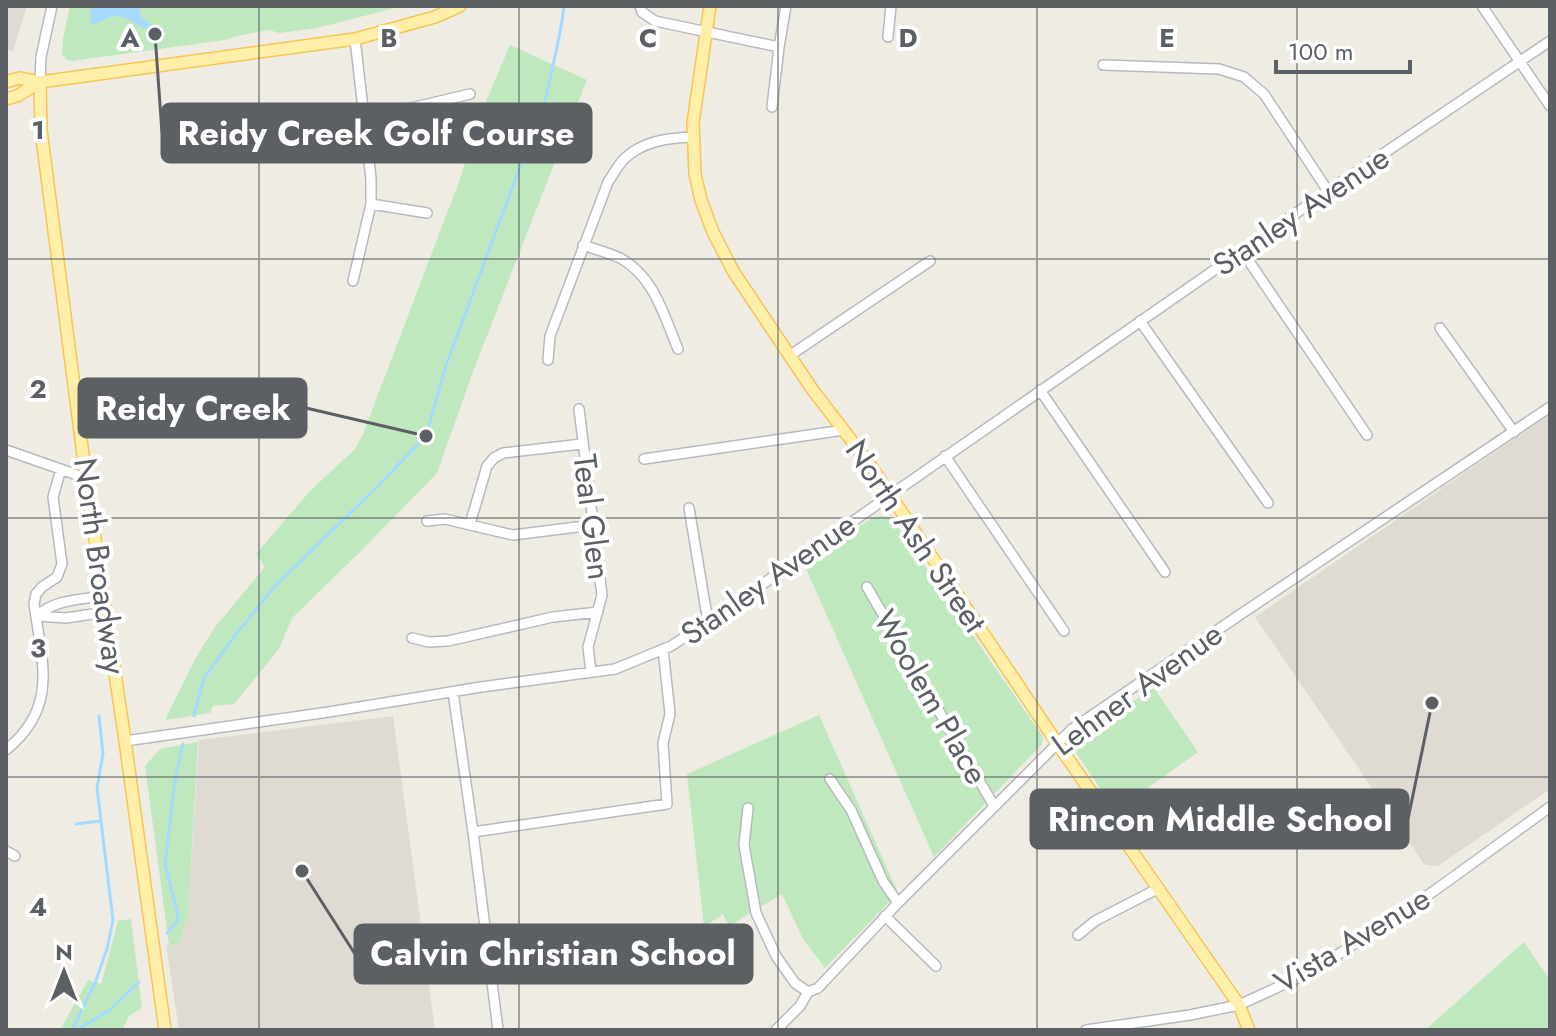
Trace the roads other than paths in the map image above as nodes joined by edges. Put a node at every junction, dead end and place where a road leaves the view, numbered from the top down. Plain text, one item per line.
1 (52, 6) edge
2 (460, 6) edge
3 (640, 6) edge
4 (710, 6) edge
5 (786, 6) edge
6 (891, 6) edge
7 (1482, 6) edge
8 (706, 32) junction
9 (888, 37) dead end
10 (355, 39) junction
11 (1550, 41) edge
12 (779, 47) junction
13 (1520, 62) junction
14 (1103, 65) dead end
15 (6, 82) edge
16 (40, 82) junction
17 (470, 94) dead end
18 (6, 99) edge
19 (1550, 106) edge
20 (772, 107) dead end
21 (364, 116) junction
22 (693, 137) junction
23 (1328, 191) junction
24 (371, 204) junction
25 (427, 213) dead end
26 (583, 245) junction
27 (1242, 251) junction
28 (930, 261) dead end
29 (353, 281) dead end
30 (1140, 321) junction
31 (1440, 328) dead end
32 (678, 349) dead end
33 (789, 356) junction
34 (548, 360) dead end
35 (1040, 390) junction
36 (1550, 407) edge
37 (579, 409) dead end
38 (844, 430) junction
39 (1514, 432) junction
40 (1367, 435) dead end
41 (582, 444) junction
42 (6, 450) edge
43 (945, 456) junction
44 (644, 459) dead end
45 (61, 469) junction
46 (86, 478) junction
47 (890, 495) junction
48 (1268, 503) dead end
49 (689, 508) dead end
50 (427, 521) dead end
51 (470, 524) junction
52 (593, 525) junction
53 (1165, 572) dead end
54 (867, 587) dead end
55 (104, 596) junction
56 (106, 612) junction
57 (598, 612) junction
58 (36, 616) junction
59 (708, 622) junction
60 (1064, 631) dead end
61 (412, 638) dead end
62 (663, 649) junction
63 (591, 672) junction
64 (453, 692) junction
65 (125, 741) junction
66 (1057, 743) junction
67 (6, 750) edge
68 (830, 779) dead end
69 (994, 806) junction
70 (1550, 807) edge
71 (748, 808) dead end
72 (473, 832) junction
73 (1159, 888) junction
74 (898, 903) junction
75 (885, 916) junction
76 (1078, 935) dead end
77 (619, 946) dead end
78 (936, 966) dead end
79 (491, 967) junction
80 (808, 992) junction
81 (1239, 1005) junction
82 (165, 1030) edge
83 (498, 1030) edge
84 (776, 1030) edge
85 (1086, 1030) edge
86 (1249, 1030) edge

1 - 16 street, North Broadway
2 - 10 main road
3 - 8 street
4 - 8 main road, North Ash Street
5 - 12 street
6 - 9 street
7 - 13 street
8 - 12 street
8 - 22 main road, North Ash Street
10 - 16 main road
10 - 21 street
11 - 13 street, Stanley Avenue
12 - 20 street
13 - 19 street
13 - 23 street, Stanley Avenue
14 - 23 street
15 - 16 main road
16 - 18 main road
16 - 46 main road, North Broadway
17 - 21 street
21 - 24 street
22 - 26 street
22 - 33 main road, North Ash Street
23 - 27 street, Stanley Avenue
24 - 25 street
24 - 29 street
26 - 32 street
26 - 34 street
27 - 30 street, Stanley Avenue
27 - 40 street
28 - 33 street
30 - 35 street, Stanley Avenue
30 - 48 street
31 - 39 street
33 - 38 main road, North Ash Street
35 - 43 street, Stanley Avenue
35 - 53 street
36 - 39 street, Lehner Avenue
37 - 41 street, Teal Glen
38 - 44 street
38 - 47 main road, North Ash Street
39 - 66 street, Lehner Avenue
41 - 51 street
41 - 52 street, Teal Glen
42 - 45 street
43 - 47 street, Stanley Avenue
43 - 60 street
45 - 46 street
45 - 58 street
46 - 55 main road, North Broadway
47 - 59 street, Stanley Avenue
47 - 66 main road, North Ash Street
49 - 59 street
50 - 51 street
51 - 52 street
52 - 57 street, Teal Glen
54 - 69 street, Woolem Place
55 - 56 main road, North Broadway
55 - 58 street
56 - 58 street
56 - 65 main road, North Broadway
57 - 61 street
57 - 63 street, Teal Glen
58 - 67 street
59 - 62 street, Stanley Avenue
62 - 63 street, Stanley Avenue
62 - 72 street
63 - 64 street, Stanley Avenue
64 - 65 street, Stanley Avenue
64 - 72 street
65 - 82 main road, North Broadway
66 - 69 street, Lehner Avenue
66 - 73 main road, North Ash Street
68 - 74 street
69 - 74 street, Lehner Avenue
70 - 81 street, Vista Avenue
71 - 80 street
72 - 79 street
73 - 76 street
73 - 81 main road, North Ash Street
74 - 75 street, Lehner Avenue
75 - 78 street
75 - 80 street, Lehner Avenue
77 - 79 street
79 - 83 street
80 - 84 street, Lehner Avenue
81 - 85 street, Vista Avenue
81 - 86 main road, North Ash Street

